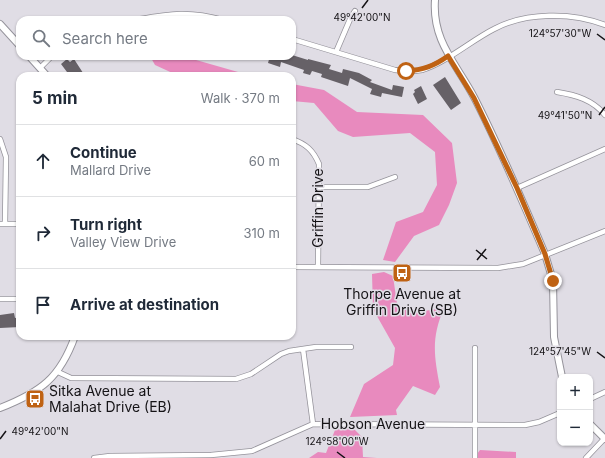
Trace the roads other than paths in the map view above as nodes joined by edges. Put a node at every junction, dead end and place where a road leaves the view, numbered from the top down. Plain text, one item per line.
1 (435, 0) edge
2 (355, 11) dead end
3 (156, 16) edge
4 (204, 16) edge
5 (0, 24) edge
6 (605, 25) edge
7 (296, 40) edge
8 (16, 42) edge
9 (336, 52) junction
10 (448, 56) junction
11 (33, 60) edge
12 (48, 60) edge
13 (40, 68) junction
14 (44, 72) edge
15 (557, 92) dead end
16 (605, 115) edge
17 (0, 139) edge
18 (296, 141) edge
19 (605, 149) edge
20 (395, 177) dead end
21 (319, 187) junction
22 (517, 188) junction
23 (3, 224) edge
24 (16, 224) edge
25 (605, 231) edge
26 (545, 254) junction
27 (296, 267) edge
28 (318, 267) junction
29 (0, 299) edge
30 (16, 299) edge
31 (74, 340) edge
32 (351, 347) dead end
33 (475, 348) dead end
34 (303, 349) junction
35 (58, 372) junction
36 (561, 374) edge
37 (605, 392) edge
38 (593, 398) edge
39 (0, 408) edge
40 (557, 414) edge
41 (313, 424) junction
42 (475, 425) junction
43 (593, 427) edge
44 (605, 439) edge
45 (94, 458) edge
46 (475, 458) edge
47 (586, 458) edge

1 - 10 street
2 - 9 street
3 - 4 street
5 - 8 street
6 - 10 street
7 - 9 street
9 - 10 street
10 - 22 street
11 - 13 street
12 - 13 street
13 - 14 street
15 - 16 street
17 - 23 street
18 - 21 street, Griffin Drive
19 - 22 street
20 - 21 street
21 - 28 street, Griffin Drive
22 - 26 street
23 - 24 street
25 - 26 street
26 - 28 street
26 - 36 street
27 - 28 street
29 - 30 street
31 - 35 street
32 - 34 street
33 - 42 street
34 - 35 street
34 - 41 street
35 - 39 street
37 - 38 street
40 - 42 street, Hobson Avenue
41 - 42 street, Hobson Avenue
41 - 45 street, Hobson Avenue
42 - 46 street
43 - 44 street
44 - 47 street

